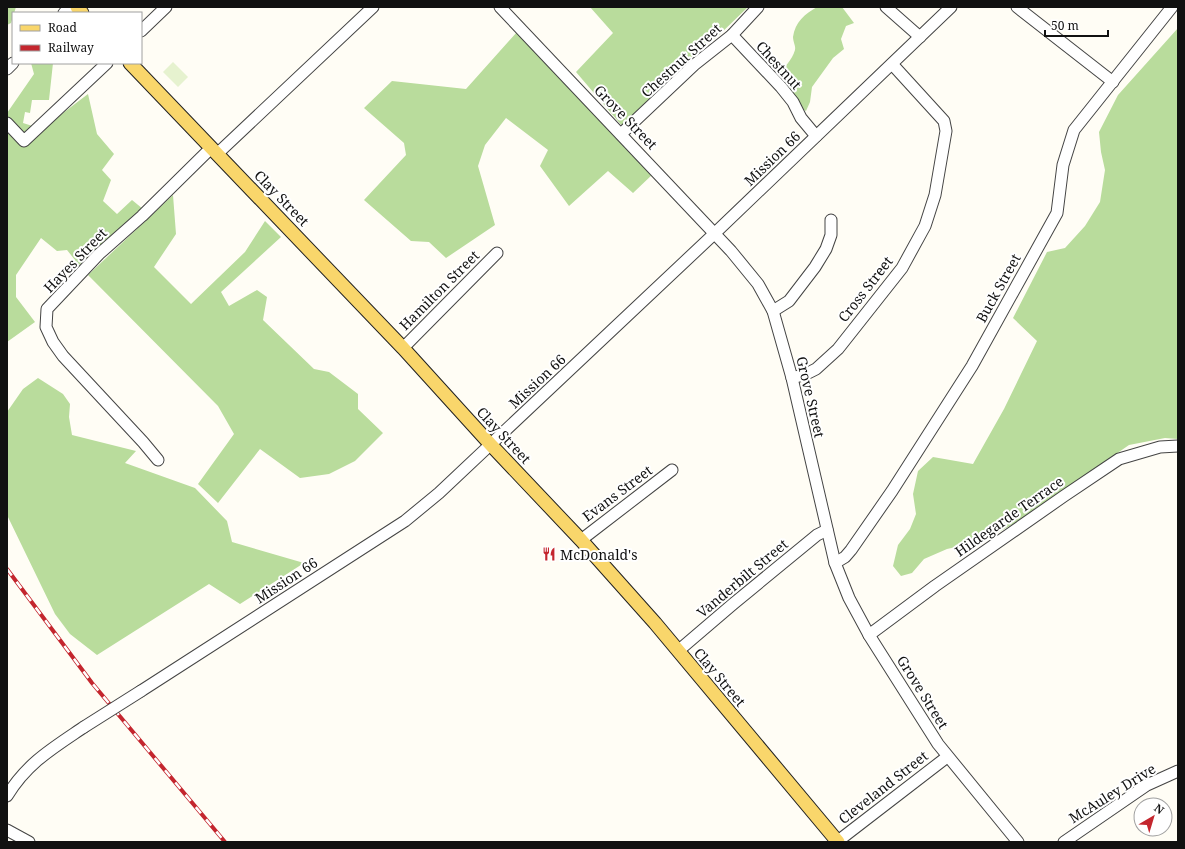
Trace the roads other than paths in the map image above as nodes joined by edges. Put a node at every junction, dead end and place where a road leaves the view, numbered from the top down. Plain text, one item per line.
1 (166, 7) edge
2 (373, 7) edge
3 (500, 7) edge
4 (758, 7) edge
5 (886, 7) edge
6 (951, 7) edge
7 (1018, 7) edge
8 (1172, 7) edge
9 (142, 30) edge
10 (732, 35) junction
11 (920, 37) junction
12 (106, 64) edge
13 (131, 64) edge
14 (892, 64) junction
15 (1113, 82) junction
16 (7, 123) edge
17 (621, 134) junction
18 (816, 136) junction
19 (214, 151) junction
20 (831, 220) dead end
21 (714, 234) junction
22 (497, 253) dead end
23 (774, 311) junction
24 (403, 348) junction
25 (792, 378) junction
26 (491, 445) junction
27 (1178, 446) edge
28 (158, 460) dead end
29 (672, 470) dead end
30 (827, 530) junction
31 (581, 540) junction
32 (835, 563) junction
33 (869, 635) junction
34 (678, 651) junction
35 (947, 757) junction
36 (1178, 772) edge
37 (7, 796) edge
38 (7, 830) edge
39 (29, 842) edge
40 (838, 842) edge
41 (1018, 842) edge
42 (1064, 842) edge

1 - 9 street
2 - 19 street, Hayes Street
3 - 17 street, Grove Street
4 - 10 street, Chestnut Street
5 - 11 street
6 - 11 street, Mission 66
7 - 15 street
8 - 15 street, Buck Street
10 - 17 street, Chestnut Street
10 - 18 street, Chestnut
11 - 14 street, Mission 66
12 - 16 street
13 - 19 main road, Clay Street
14 - 18 street, Mission 66
14 - 25 street, Cross Street
15 - 32 street, Buck Street
17 - 21 street, Grove Street
18 - 21 street, Mission 66
19 - 24 main road, Clay Street
19 - 28 street, Hayes Street
20 - 23 street
21 - 23 street, Grove Street
21 - 26 street, Mission 66
22 - 24 street, Hamilton Street
23 - 25 street, Grove Street
24 - 26 main road, Clay Street
25 - 30 street, Grove Street
26 - 31 main road, Clay Street
26 - 37 street, Mission 66, bridge
27 - 33 street, Hildegarde Terrace
29 - 31 street, Evans Street
30 - 32 street, Grove Street
30 - 34 street, Vanderbilt Street
31 - 34 main road, Clay Street
32 - 33 street, Grove Street
33 - 35 street, Grove Street
34 - 40 main road, Clay Street
35 - 40 street, Cleveland Street
35 - 41 street, Grove Street
36 - 42 street, McAuley Drive
38 - 39 street

